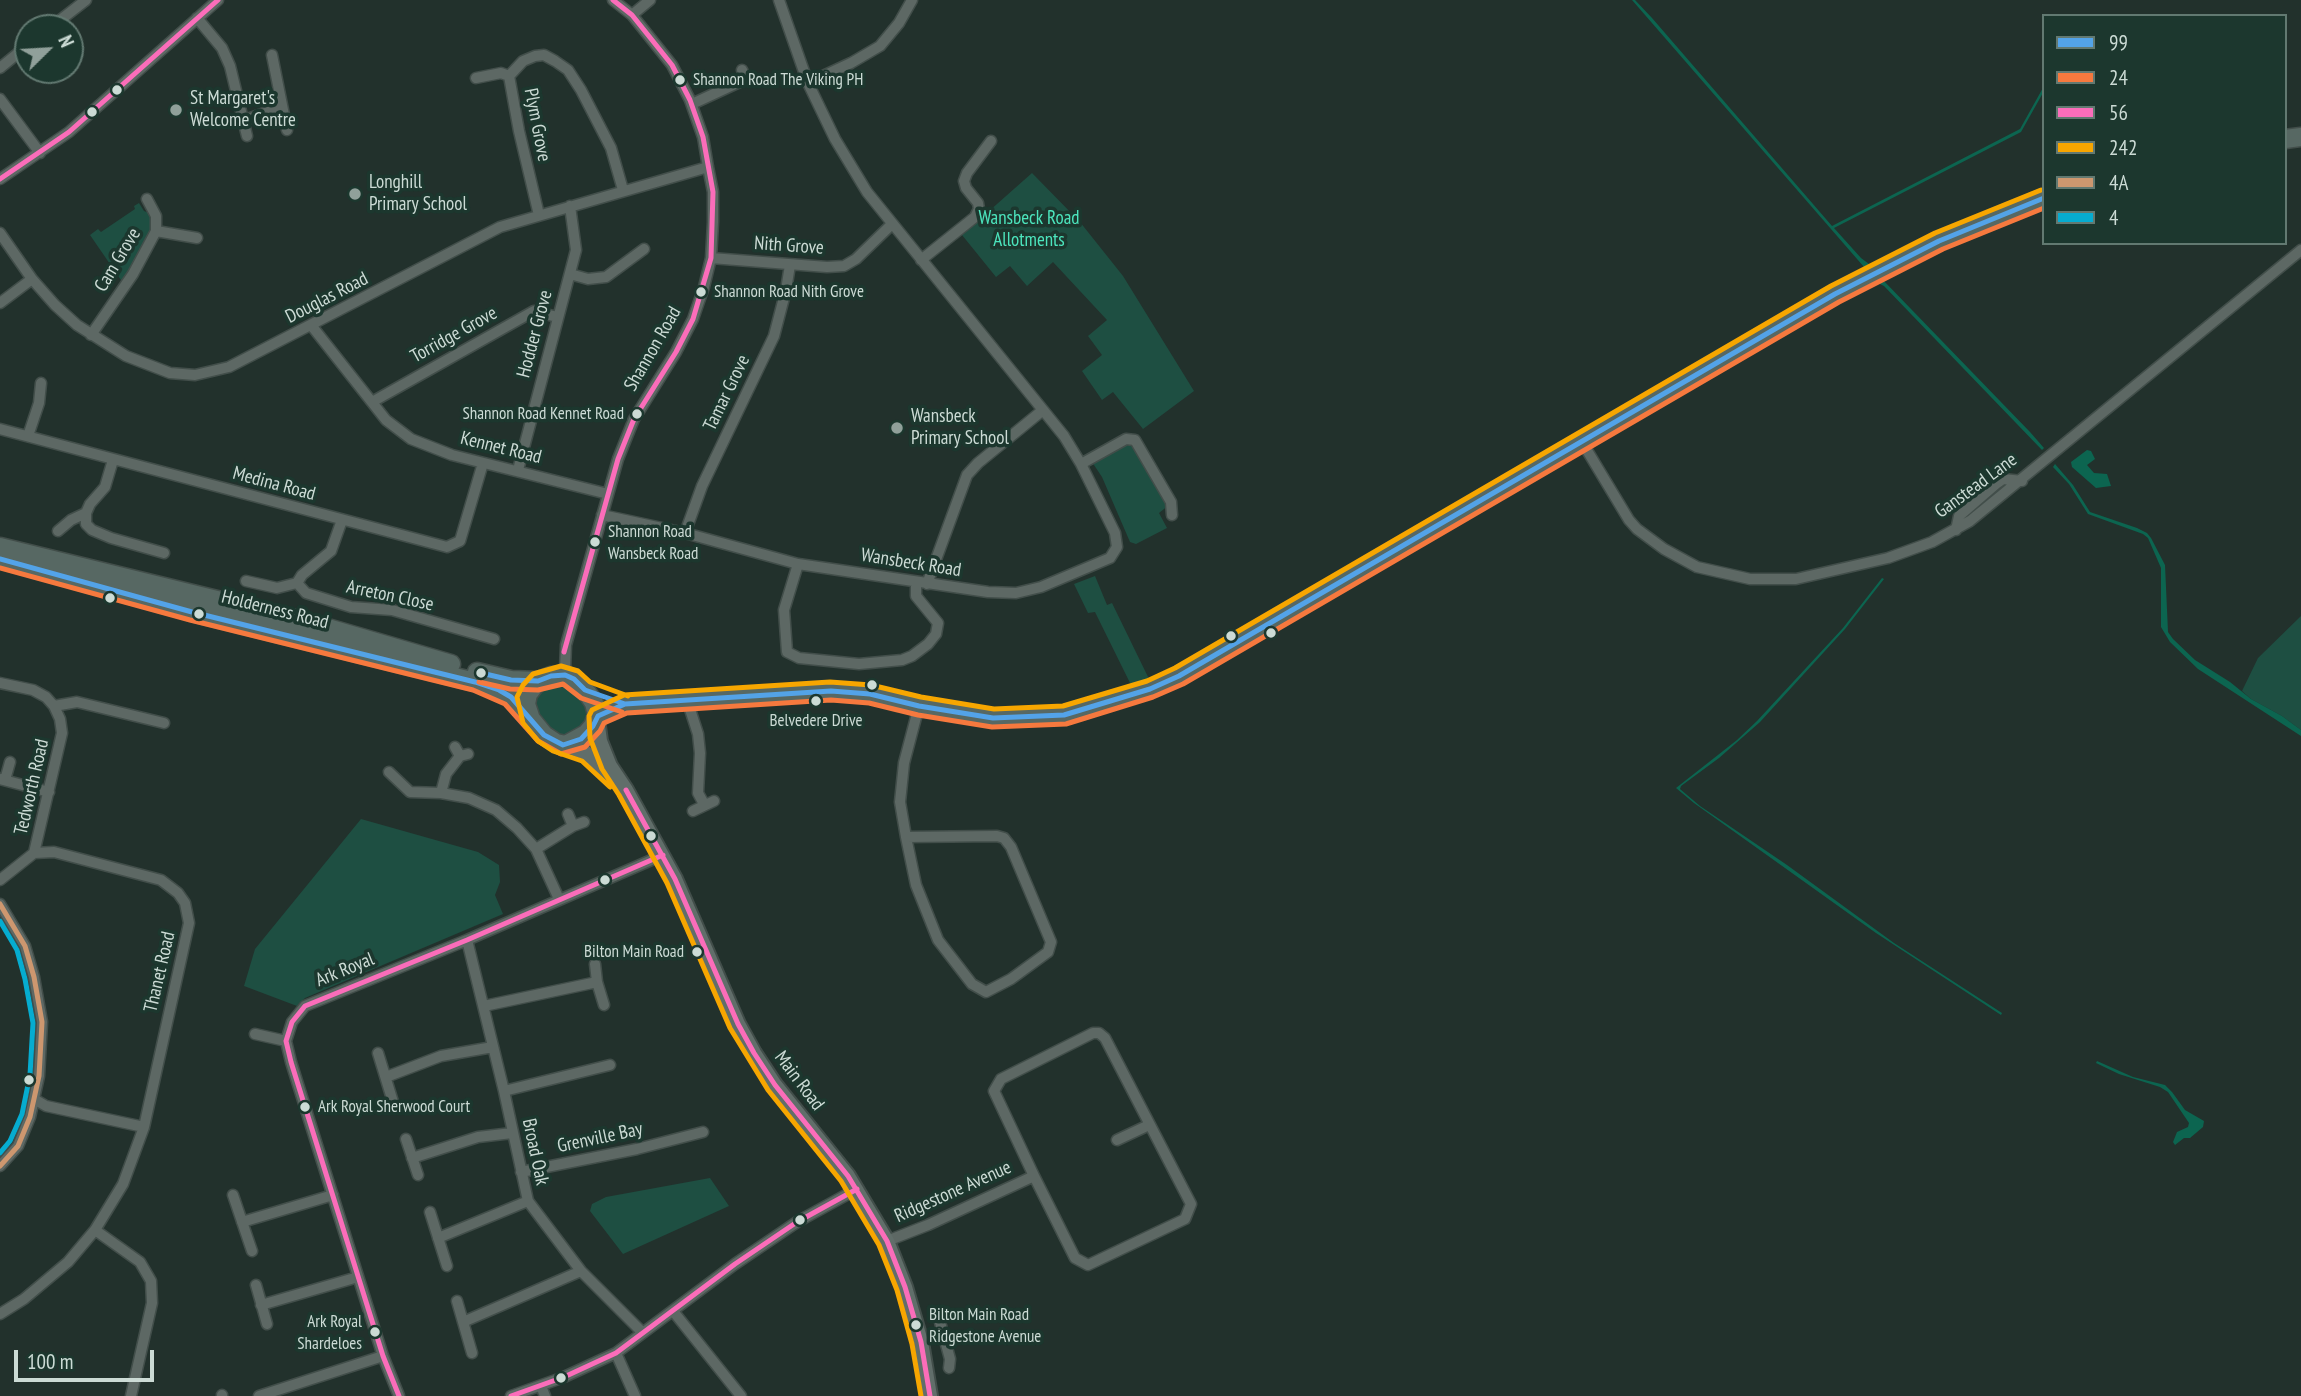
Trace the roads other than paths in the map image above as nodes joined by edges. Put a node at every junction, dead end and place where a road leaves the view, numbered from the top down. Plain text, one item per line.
1 (218, 0) edge
2 (613, 0) edge
3 (650, 0) edge
4 (779, 0) edge
5 (912, 0) edge
6 (78, 2) edge
7 (65, 14) edge
8 (632, 15) junction
9 (197, 18) junction
10 (272, 55) dead end
11 (14, 56) edge
12 (0, 68) edge
13 (742, 70) dead end
14 (509, 76) junction
15 (476, 78) dead end
16 (808, 83) junction
17 (0, 99) edge
18 (692, 104) junction
19 (282, 107) junction
20 (245, 120) junction
21 (287, 130) dead end
22 (247, 136) dead end
23 (991, 141) dead end
24 (40, 153) junction
25 (708, 167) junction
26 (0, 178) edge
27 (623, 190) junction
28 (147, 199) dead end
29 (2042, 199) edge
30 (570, 206) junction
31 (538, 215) junction
32 (892, 224) junction
33 (156, 231) junction
34 (0, 233) edge
35 (197, 237) dead end
36 (644, 249) dead end
37 (2301, 250) edge
38 (710, 258) junction
39 (921, 260) junction
40 (790, 265) junction
41 (570, 274) junction
42 (32, 279) junction
43 (0, 303) edge
44 (557, 317) junction
45 (311, 325) junction
46 (91, 335) junction
47 (41, 383) dead end
48 (372, 402) junction
49 (1043, 410) junction
50 (0, 429) edge
51 (28, 436) junction
52 (1582, 442) junction
53 (113, 460) junction
54 (483, 463) junction
55 (1081, 464) junction
56 (518, 470) junction
57 (608, 494) junction
58 (86, 513) junction
59 (602, 515) junction
60 (1172, 515) dead end
61 (342, 520) junction
62 (58, 531) dead end
63 (685, 533) junction
64 (0, 547) edge
65 (158, 554) dead end
66 (0, 559) edge
67 (798, 564) junction
68 (246, 581) dead end
69 (298, 583) junction
70 (916, 583) junction
71 (927, 583) junction
72 (494, 639) dead end
73 (564, 652) junction
74 (539, 681) junction
75 (0, 683) edge
76 (579, 685) junction
77 (687, 699) junction
78 (625, 704) junction
79 (54, 706) junction
80 (919, 706) junction
81 (531, 719) junction
82 (597, 719) junction
83 (164, 723) dead end
84 (566, 745) junction
85 (461, 752) dead end
86 (10, 762) dead end
87 (390, 772) dead end
88 (3, 779) edge
89 (626, 790) junction
90 (49, 792) junction
91 (441, 793) junction
92 (693, 811) dead end
93 (568, 814) dead end
94 (584, 822) dead end
95 (573, 826) junction
96 (906, 837) junction
97 (536, 849) junction
98 (34, 853) junction
99 (663, 855) junction
100 (0, 880) edge
101 (559, 899) junction
102 (0, 904) edge
103 (467, 940) junction
104 (595, 964) dead end
105 (597, 982) junction
106 (604, 1005) dead end
107 (484, 1006) junction
108 (256, 1034) dead end
109 (286, 1041) junction
110 (493, 1047) junction
111 (378, 1053) dead end
112 (610, 1065) dead end
113 (386, 1077) junction
114 (504, 1091) junction
115 (34, 1099) junction
116 (394, 1102) dead end
117 (1149, 1125) junction
118 (144, 1127) junction
119 (703, 1132) dead end
120 (512, 1133) junction
121 (406, 1139) dead end
122 (1114, 1142) dead end
123 (412, 1158) junction
124 (0, 1166) edge
125 (521, 1172) junction
126 (418, 1175) dead end
127 (1034, 1176) junction
128 (857, 1189) junction
129 (233, 1195) dead end
130 (333, 1195) junction
131 (528, 1201) junction
132 (430, 1212) dead end
133 (242, 1222) junction
134 (96, 1230) junction
135 (438, 1238) junction
136 (887, 1241) junction
137 (252, 1251) dead end
138 (447, 1266) dead end
139 (581, 1271) junction
140 (358, 1278) junction
141 (256, 1285) dead end
142 (457, 1301) dead end
143 (261, 1305) junction
144 (673, 1311) junction
145 (0, 1314) edge
146 (463, 1322) junction
147 (940, 1322) dead end
148 (267, 1324) dead end
149 (643, 1333) junction
150 (472, 1353) dead end
151 (616, 1353) junction
152 (383, 1356) junction
153 (949, 1368) dead end
154 (543, 1391) edge
155 (131, 1396) edge
156 (259, 1396) edge
157 (399, 1396) edge
158 (511, 1396) edge
159 (635, 1396) edge
160 (741, 1396) edge
161 (930, 1396) edge

1 - 9 street
2 - 8 street, Shannon Road
3 - 8 street
4 - 16 street, Wansbeck Road
5 - 16 street
6 - 7 street
8 - 18 street, Shannon Road
9 - 20 street
9 - 24 street
10 - 19 street
11 - 12 street
13 - 18 street
14 - 15 street
14 - 27 street, Plym Grove
14 - 31 street, Plym Grove
16 - 32 street, Wansbeck Road
17 - 24 street
18 - 25 street, Shannon Road
19 - 20 street
19 - 21 street
20 - 22 street
23 - 39 street
24 - 26 street
25 - 27 street, Douglas Road
25 - 38 street, Shannon Road
27 - 30 street, Douglas Road
28 - 33 street, Cam Grove
29 - 52 highway
30 - 31 street, Douglas Road
30 - 41 street, Hodder Grove
31 - 45 street, Douglas Road
32 - 39 street, Wansbeck Road
32 - 40 street, Nith Grove
33 - 35 street
33 - 46 street, Cam Grove
34 - 42 street, Douglas Road
36 - 41 street
37 - 52 street, Ganstead Lane
38 - 40 street, Nith Grove
38 - 57 street, Shannon Road
39 - 49 street, Wansbeck Road
40 - 63 street, Tamar Grove
41 - 44 street, Hodder Grove
42 - 43 street
42 - 46 street, Douglas Road
44 - 48 street, Torridge Grove
44 - 56 street, Hodder Grove
45 - 46 street, Douglas Road
45 - 48 street, Kennet Road
47 - 51 street
48 - 54 street, Kennet Road
49 - 55 street, Wansbeck Road
49 - 71 street
50 - 51 street, Medina Road
51 - 53 street, Medina Road
52 - 80 highway
53 - 58 street
53 - 61 street, Medina Road
54 - 56 street, Kennet Road
54 - 61 street, Medina Road
55 - 60 street
55 - 71 street, Wansbeck Road
56 - 57 street, Kennet Road
57 - 59 street, Shannon Road
58 - 62 street
58 - 65 street
59 - 63 street, Wansbeck Road
59 - 73 street, Shannon Road
61 - 69 street
63 - 67 street, Wansbeck Road
64 - 74 highway, Holderness Road
66 - 81 highway, Holderness Road
67 - 70 street, Wansbeck Road
67 - 70 street
68 - 69 street
69 - 72 street, Arreton Close
70 - 71 street, Wansbeck Road
73 - 74 street, Shannon Road
73 - 76 street
74 - 76 highway
74 - 81 highway
75 - 79 street
76 - 78 highway
76 - 82 highway
77 - 78 highway
77 - 80 highway
77 - 92 street
78 - 82 highway
79 - 83 street
79 - 90 street, Tedworth Road
80 - 96 street
81 - 84 highway
82 - 84 highway
82 - 89 main road, Main Road
84 - 89 main road, Main Road
85 - 91 street
86 - 88 street
87 - 91 street
88 - 90 street
89 - 99 main road, Main Road
90 - 98 street, Tedworth Road
91 - 97 street
93 - 95 street
94 - 95 street
95 - 97 street
96 - 96 street
97 - 101 street
98 - 100 street, Tedworth Road
98 - 118 street, Thanet Road
99 - 101 street, Ark Royal
99 - 128 main road, Main Road
101 - 103 street, Ark Royal
102 - 115 street
103 - 107 street, Broad Oak
103 - 109 street, Ark Royal
104 - 105 street
105 - 106 street
105 - 107 street
107 - 110 street, Broad Oak
108 - 109 street
109 - 130 street
110 - 113 street
110 - 114 street, Broad Oak
111 - 113 street
112 - 114 street
113 - 116 street
114 - 120 street, Broad Oak
115 - 118 street
115 - 124 street
117 - 122 street
117 - 127 street, Ridgestone Avenue
117 - 127 street, Ridgestone Avenue
118 - 134 street, Thanet Road
119 - 125 street, Grenville Bay
120 - 123 street
120 - 125 street, Broad Oak
121 - 123 street
123 - 126 street
125 - 131 street, Broad Oak
127 - 136 street, Ridgestone Avenue
128 - 136 main road, Main Road
128 - 144 street
129 - 133 street
130 - 133 street
130 - 140 street
131 - 135 street
131 - 139 street, Broad Oak
132 - 135 street
133 - 137 street
134 - 145 street, Thanet Road
134 - 155 street
135 - 138 street
136 - 161 main road, Main Road
139 - 146 street
139 - 149 street, Broad Oak
140 - 143 street
140 - 152 street
141 - 143 street
142 - 146 street
143 - 148 street
144 - 149 street
144 - 160 street
146 - 150 street
147 - 153 street
149 - 151 street
151 - 154 street
151 - 159 street
152 - 156 street
152 - 157 street
154 - 158 street

